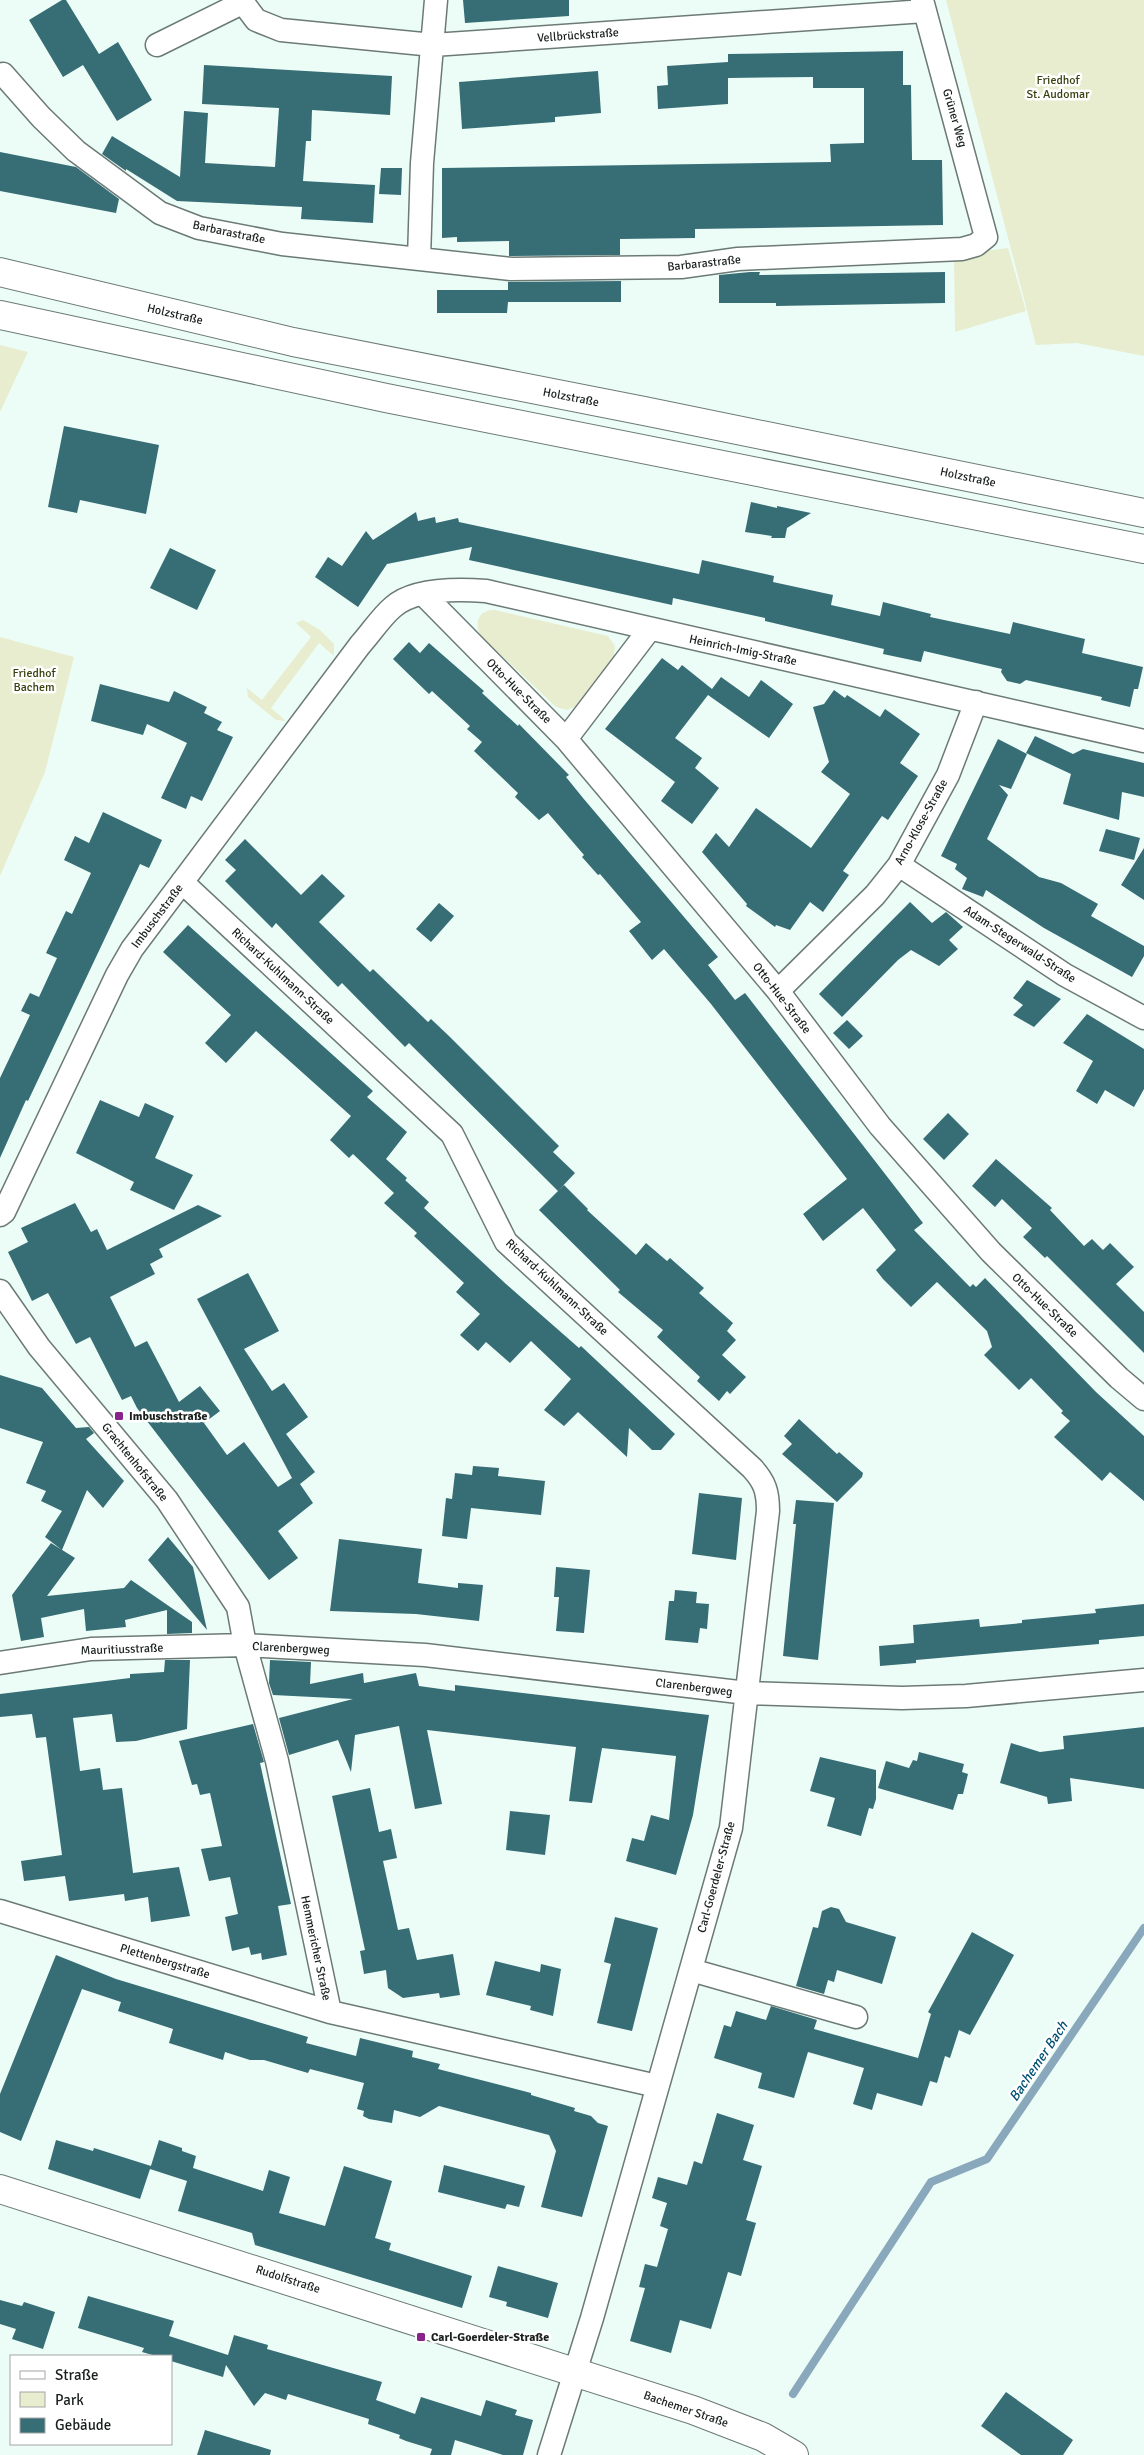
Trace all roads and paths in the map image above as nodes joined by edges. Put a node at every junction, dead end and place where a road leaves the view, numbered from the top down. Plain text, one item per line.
1 (436, 0) edge
2 (242, 1) edge
3 (923, 6) edge
4 (157, 44) dead end
5 (433, 45) junction
6 (3, 74) dead end
7 (986, 237) joint
8 (419, 259) junction
9 (0, 272) edge
10 (0, 315) edge
11 (1144, 513) edge
12 (1144, 548) edge
13 (423, 594) junction
14 (649, 630) junction
15 (360, 645) joint
16 (976, 702) junction
17 (566, 739) junction
18 (1144, 741) edge
19 (899, 865) junction
20 (182, 882) junction
21 (778, 991) junction
22 (1144, 1018) edge
23 (0, 1215) edge
24 (0, 1291) edge
25 (1144, 1399) edge
26 (245, 1646) junction
27 (0, 1663) edge
28 (1144, 1680) edge
29 (747, 1693) junction
30 (0, 1911) edge
31 (691, 1970) junction
32 (330, 2012) junction
33 (856, 2017) dead end
34 (657, 2086) junction
35 (0, 2188) edge
36 (574, 2372) junction
37 (549, 2455) edge
38 (794, 2455) edge

1 - 5 street
2 - 4 street, Vellbrückstraße
2 - 5 street, Vellbrückstraße
3 - 5 street, Vellbrückstraße
3 - 7 street, Grüner Weg
5 - 8 street
6 - 8 street, Barbarastraße
7 - 8 street, Barbarastraße
9 - 11 main road, Holzstraße
10 - 12 main road
13 - 14 street, Heinrich-Imig-Straße
13 - 15 street, Heinrich-Imig-Straße
13 - 17 street, Otto-Hue-Straße
14 - 16 street, Heinrich-Imig-Straße
14 - 17 street
15 - 20 street, Imbuschstraße
16 - 18 street, Heinrich-Imig-Straße
16 - 19 street, Arno-Klose-Straße
17 - 21 street, Otto-Hue-Straße
19 - 21 street, Arno-Klose-Straße
19 - 22 street, Adam-Stegerwald-Straße
20 - 23 street, Imbuschstraße
20 - 29 street, Richard-Kuhlmann-Straße
21 - 25 street, Otto-Hue-Straße
24 - 26 street, Grachtenhofstraße
26 - 27 street, Mauritiusstraße
26 - 29 street, Clarenbergweg
26 - 32 street, Hemmericher Straße
28 - 29 street, Clarenbergweg
29 - 31 street, Carl-Goerdeler-Straße
30 - 32 street, Plettenbergstraße
31 - 33 street
31 - 34 street, Carl-Goerdeler-Straße
32 - 34 street, Hemmericher Straße
34 - 36 street, Carl-Goerdeler-Straße
35 - 36 main road, Rudolfstraße
36 - 37 street, Carl-Goerdeler-Straße
36 - 38 main road, Bachemer Straße

